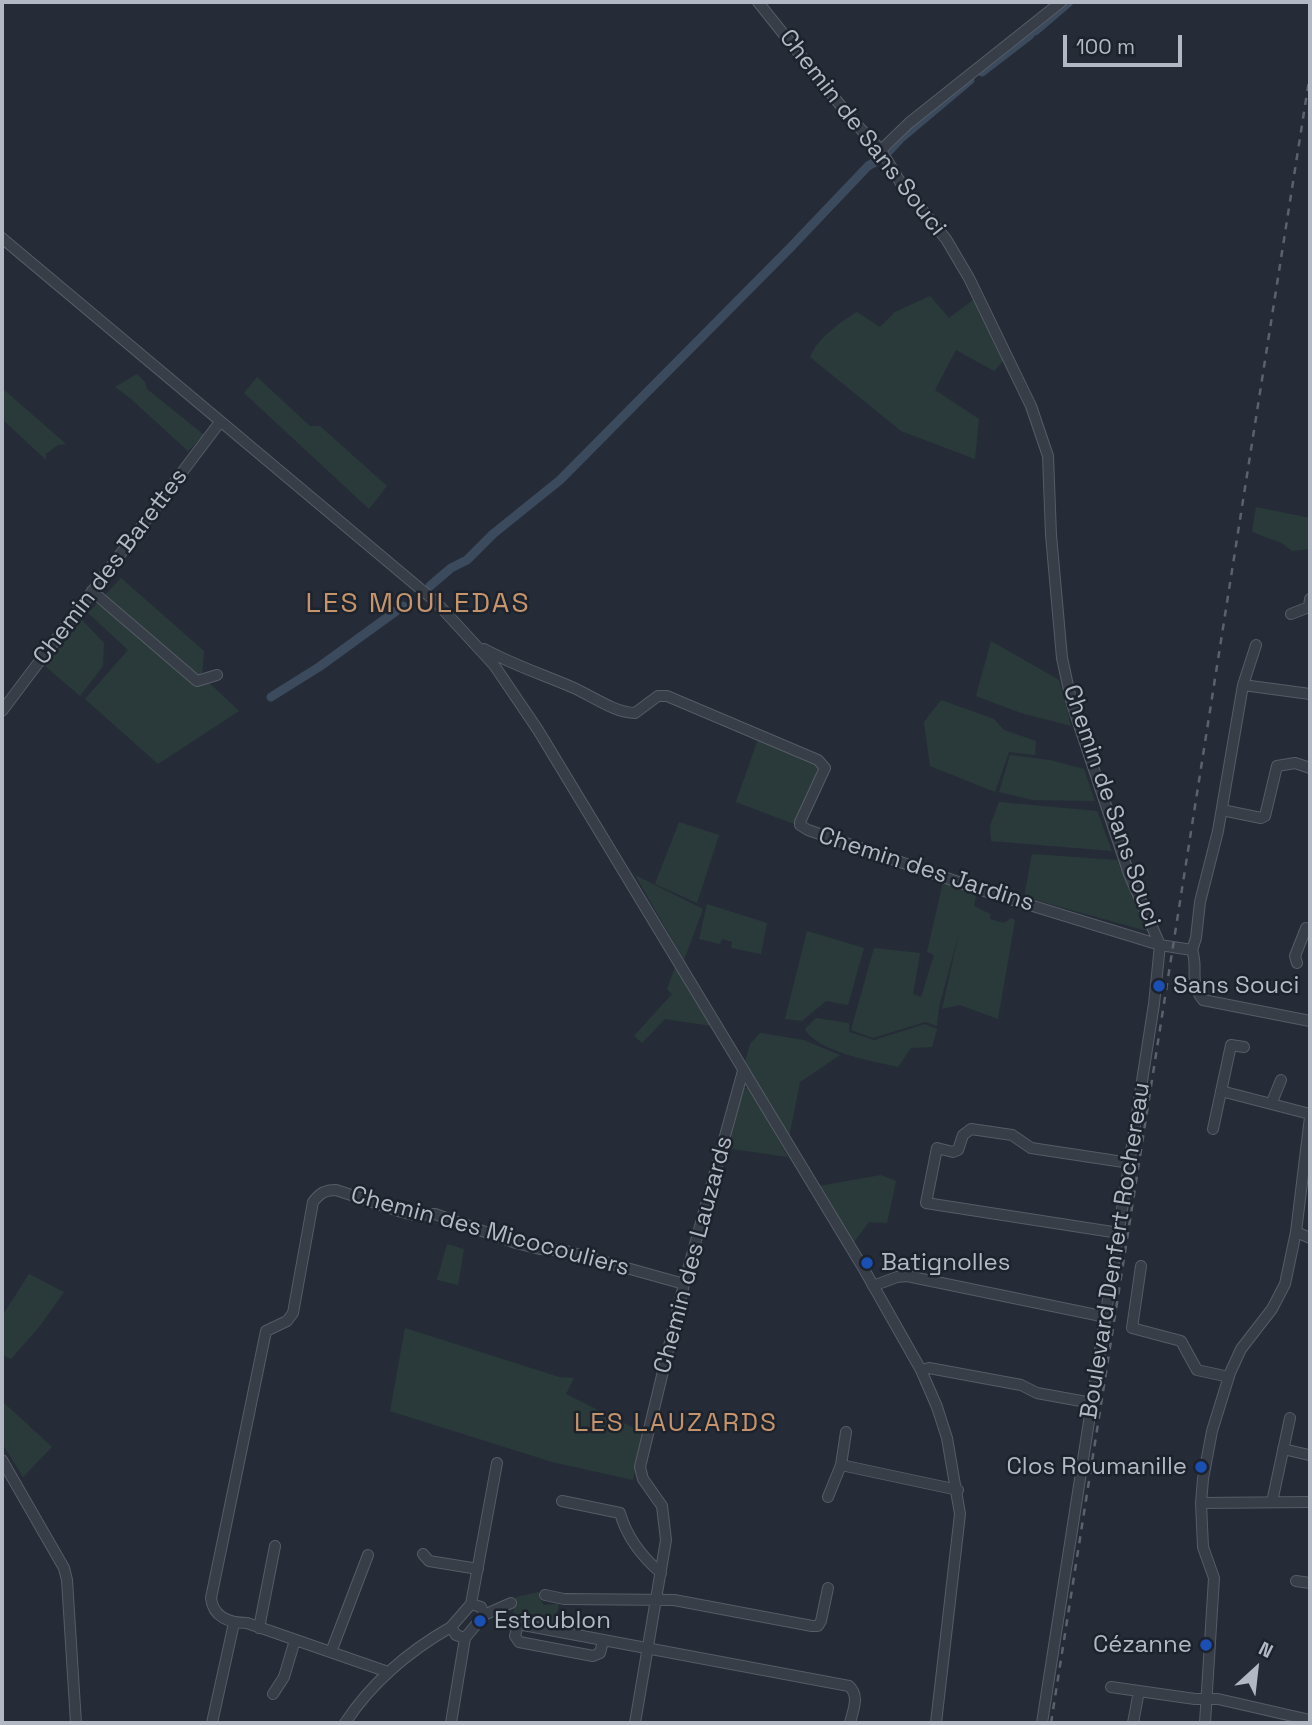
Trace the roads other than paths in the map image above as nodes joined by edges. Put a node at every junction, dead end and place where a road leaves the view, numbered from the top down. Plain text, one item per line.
1 (758, 2) edge
2 (1061, 2) edge
3 (881, 150) junction
4 (2, 238) edge
5 (220, 422) junction
6 (92, 591) junction
7 (1310, 599) edge
8 (1291, 614) dead end
9 (478, 645) junction
10 (1256, 645) dead end
11 (522, 668) junction
12 (216, 675) dead end
13 (1243, 685) junction
14 (510, 686) junction
15 (1310, 694) edge
16 (2, 711) edge
17 (1310, 768) edge
18 (1222, 810) junction
19 (1310, 930) edge
20 (1160, 945) junction
21 (1192, 950) junction
22 (1297, 963) dead end
23 (1310, 1021) edge
24 (1244, 1047) dead end
25 (743, 1071) junction
26 (1281, 1080) dead end
27 (1221, 1091) junction
28 (1272, 1102) junction
29 (1310, 1115) edge
30 (1213, 1129) dead end
31 (1130, 1163) junction
32 (1296, 1232) junction
33 (1119, 1233) junction
34 (1310, 1238) edge
35 (1141, 1266) dead end
36 (684, 1284) junction
37 (873, 1286) junction
38 (1106, 1317) junction
39 (921, 1370) junction
40 (1229, 1377) junction
41 (1092, 1403) junction
42 (1290, 1418) dead end
43 (846, 1432) dead end
44 (1283, 1449) junction
45 (1309, 1455) edge
46 (2, 1460) edge
47 (497, 1463) dead end
48 (841, 1465) junction
49 (958, 1490) junction
50 (828, 1497) dead end
51 (562, 1501) dead end
52 (1272, 1502) junction
53 (1310, 1502) edge
54 (1201, 1503) junction
55 (275, 1546) dead end
56 (423, 1554) dead end
57 (368, 1555) dead end
58 (478, 1569) junction
59 (660, 1573) junction
60 (1296, 1581) dead end
61 (1310, 1583) edge
62 (828, 1588) dead end
63 (545, 1595) dead end
64 (656, 1599) junction
65 (512, 1603) dead end
66 (471, 1604) junction
67 (484, 1615) junction
68 (234, 1623) junction
69 (451, 1627) junction
70 (259, 1628) junction
71 (465, 1638) junction
72 (295, 1640) junction
73 (603, 1641) junction
74 (647, 1650) junction
75 (331, 1652) junction
76 (388, 1672) junction
77 (1111, 1687) dead end
78 (1139, 1691) junction
79 (273, 1694) dead end
80 (1208, 1698) junction
81 (1310, 1720) edge
82 (76, 1723) edge
83 (212, 1723) edge
84 (345, 1723) edge
85 (451, 1723) edge
86 (635, 1723) edge
87 (850, 1723) edge
88 (936, 1723) edge
89 (1042, 1723) edge
90 (1133, 1723) edge
91 (1205, 1723) edge

1 - 3 street, Chemin de Sans Souci
2 - 3 street
3 - 20 street, Chemin de Sans Souci
4 - 5 street
5 - 6 street, Chemin des Barettes
5 - 9 street
6 - 12 street
6 - 16 street, Chemin des Barettes
7 - 8 street
9 - 11 street, Chemin des Jardins
9 - 14 street
10 - 13 street
11 - 14 street
11 - 20 street, Chemin des Jardins
13 - 15 street
13 - 18 street
14 - 25 street
17 - 18 street
18 - 21 street
19 - 22 street
20 - 21 street
20 - 31 street, Boulevard Denfert Rochereau
21 - 23 street
24 - 27 street
25 - 36 street, Chemin des Lauzards
25 - 37 street
26 - 28 street
27 - 28 street
27 - 30 street
28 - 29 street
29 - 32 street
31 - 33 street, Boulevard Denfert Rochereau
31 - 33 street
32 - 34 street
32 - 40 street
33 - 38 street, Boulevard Denfert Rochereau
35 - 40 street
36 - 59 street, Chemin des Lauzards
36 - 68 street, Chemin des Micocouliers
37 - 38 street
37 - 39 street
38 - 41 street, Boulevard Denfert Rochereau
39 - 41 street
39 - 49 street
40 - 54 street
41 - 89 street, Boulevard Denfert Rochereau
42 - 44 street
43 - 48 street
44 - 45 street
44 - 52 street
46 - 82 street
47 - 58 street
48 - 49 street
48 - 50 street
49 - 88 street
51 - 59 street
52 - 53 street
52 - 54 street
54 - 80 street
55 - 70 street
56 - 58 street
57 - 75 street
58 - 66 street
59 - 64 street, Chemin des Lauzards
60 - 61 street
62 - 64 street
63 - 64 street
64 - 74 street, Chemin des Lauzards
65 - 67 street
66 - 67 street
66 - 69 street
67 - 71 street
68 - 70 street
68 - 83 street
69 - 71 street
69 - 76 street
70 - 72 street
71 - 85 street
72 - 75 street
72 - 79 street
73 - 73 street
73 - 74 street
74 - 86 street, Chemin des Lauzards
74 - 87 street
75 - 76 street
76 - 84 street
77 - 78 street
78 - 80 street
78 - 90 street
80 - 81 street
80 - 91 street

